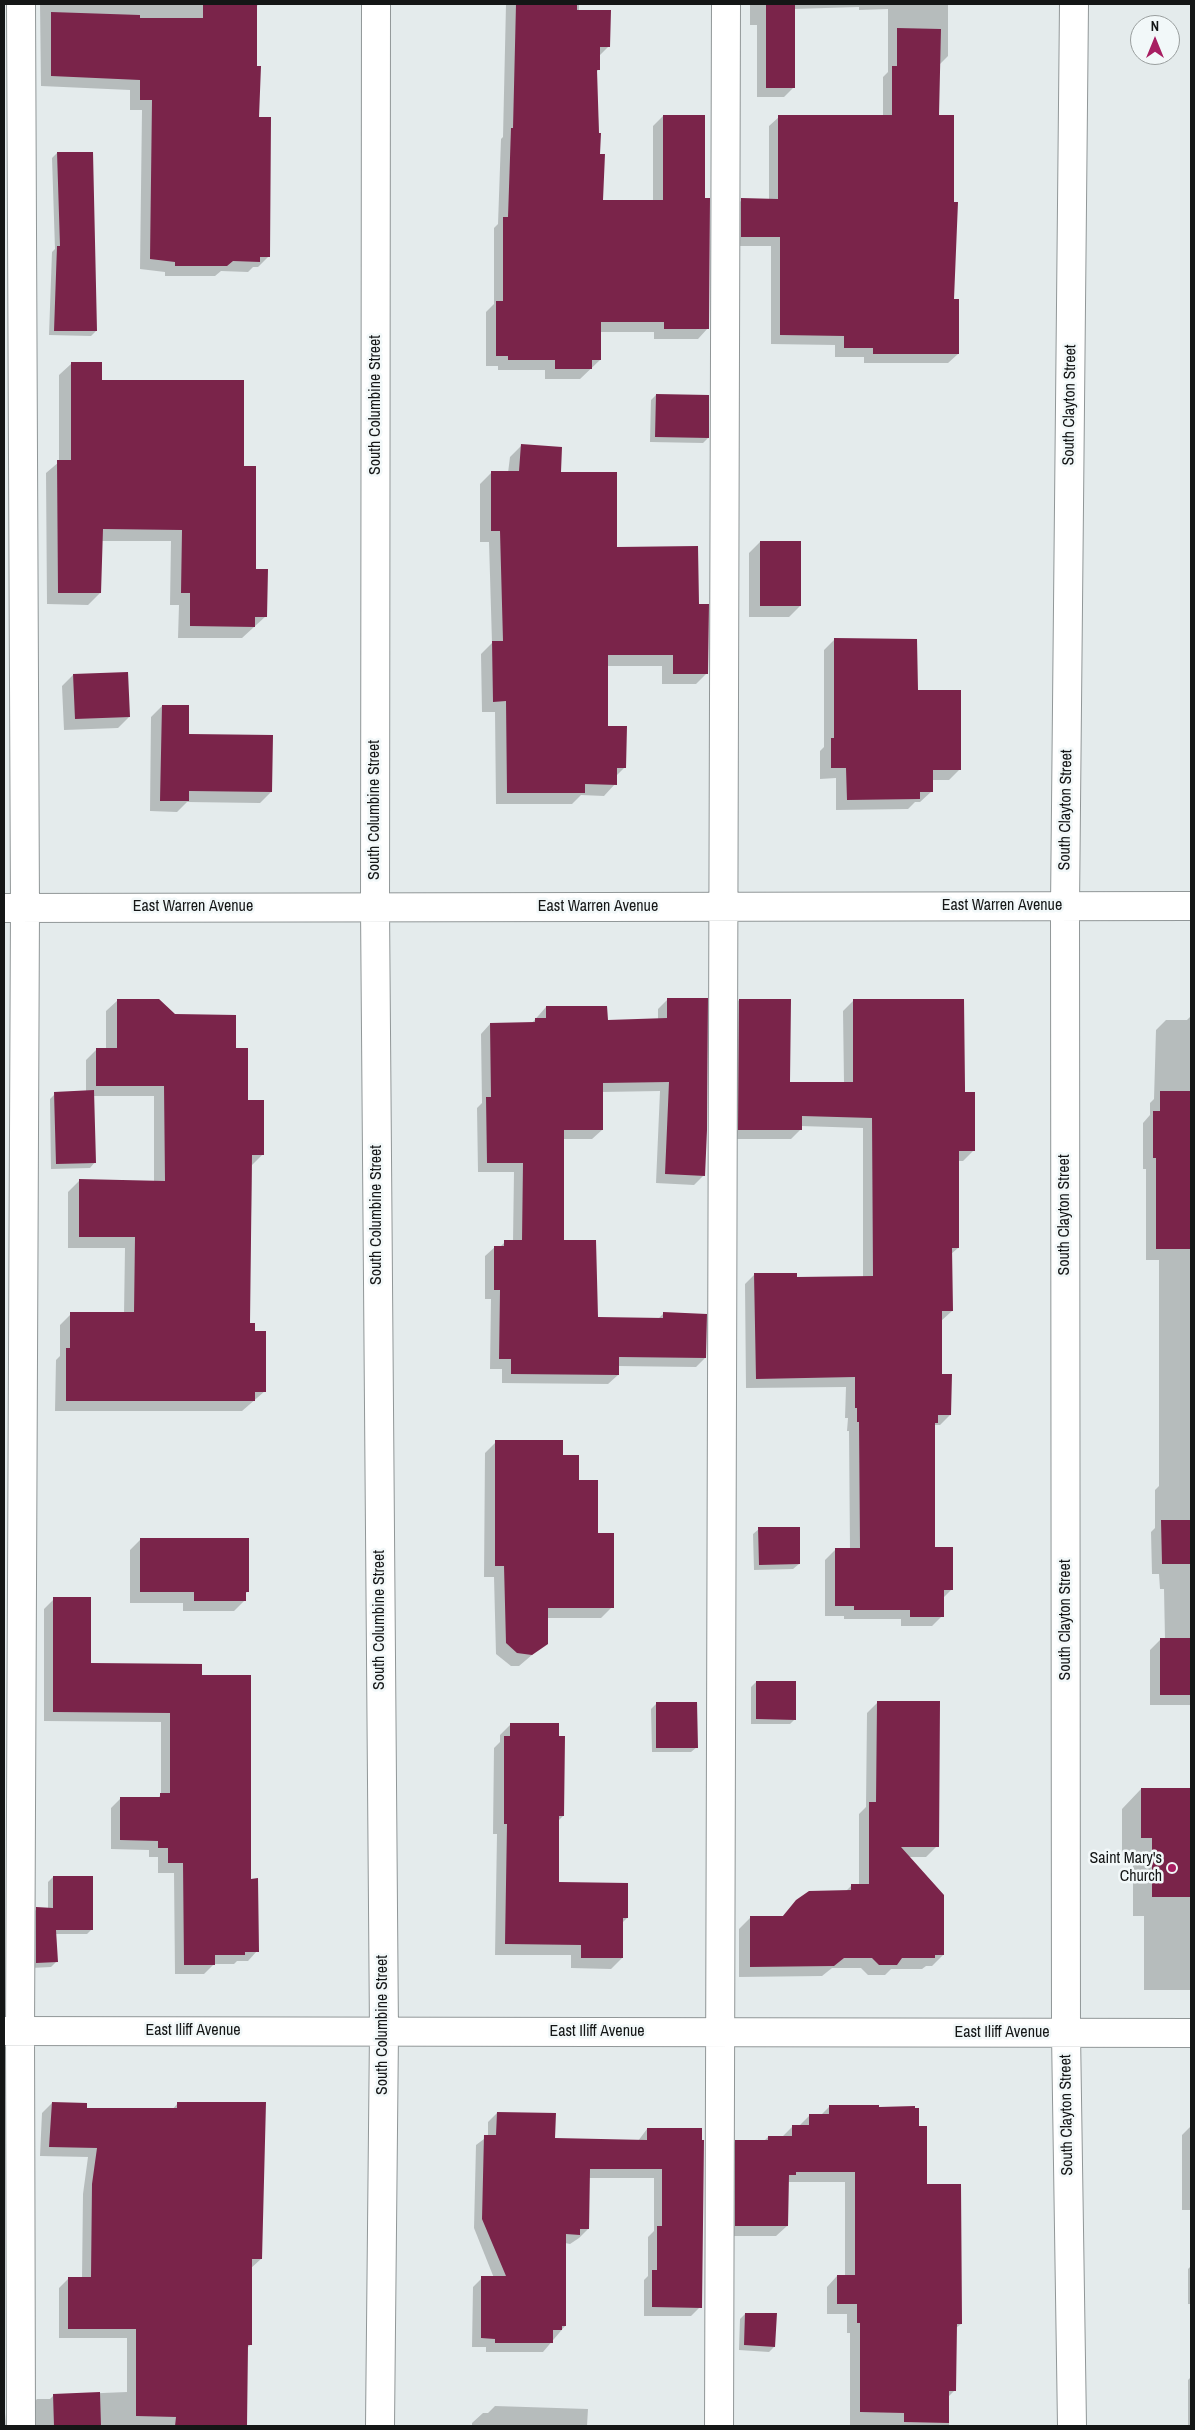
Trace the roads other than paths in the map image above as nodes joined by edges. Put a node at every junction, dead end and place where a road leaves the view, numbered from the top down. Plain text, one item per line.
1 (21, 4) edge
2 (376, 4) edge
3 (726, 4) edge
4 (1074, 4) edge
5 (12, 66) edge
6 (724, 906) junction
7 (1065, 906) junction
8 (1191, 906) edge
9 (375, 907) junction
10 (14, 908) edge
11 (14, 1155) edge
12 (13, 1255) edge
13 (12, 2031) edge
14 (384, 2031) junction
15 (719, 2032) junction
16 (1066, 2033) junction
17 (1191, 2033) edge
18 (21, 2426) edge
19 (380, 2426) edge
20 (719, 2426) edge
21 (1072, 2426) edge

1 - 5 street
2 - 9 street, South Columbine Street
3 - 6 street
4 - 7 street, South Clayton Street
5 - 10 street
6 - 7 street, East Warren Avenue
6 - 9 street, East Warren Avenue
6 - 15 street
7 - 8 street, East Warren Avenue
7 - 16 street, South Clayton Street
9 - 10 street, East Warren Avenue
9 - 14 street, South Columbine Street
10 - 11 street
11 - 12 street
12 - 13 street
13 - 14 street, East Iliff Avenue
13 - 18 street
14 - 15 street, East Iliff Avenue
14 - 19 street, South Columbine Street
15 - 16 street, East Iliff Avenue
15 - 20 street
16 - 17 street, East Iliff Avenue
16 - 21 street, South Clayton Street

